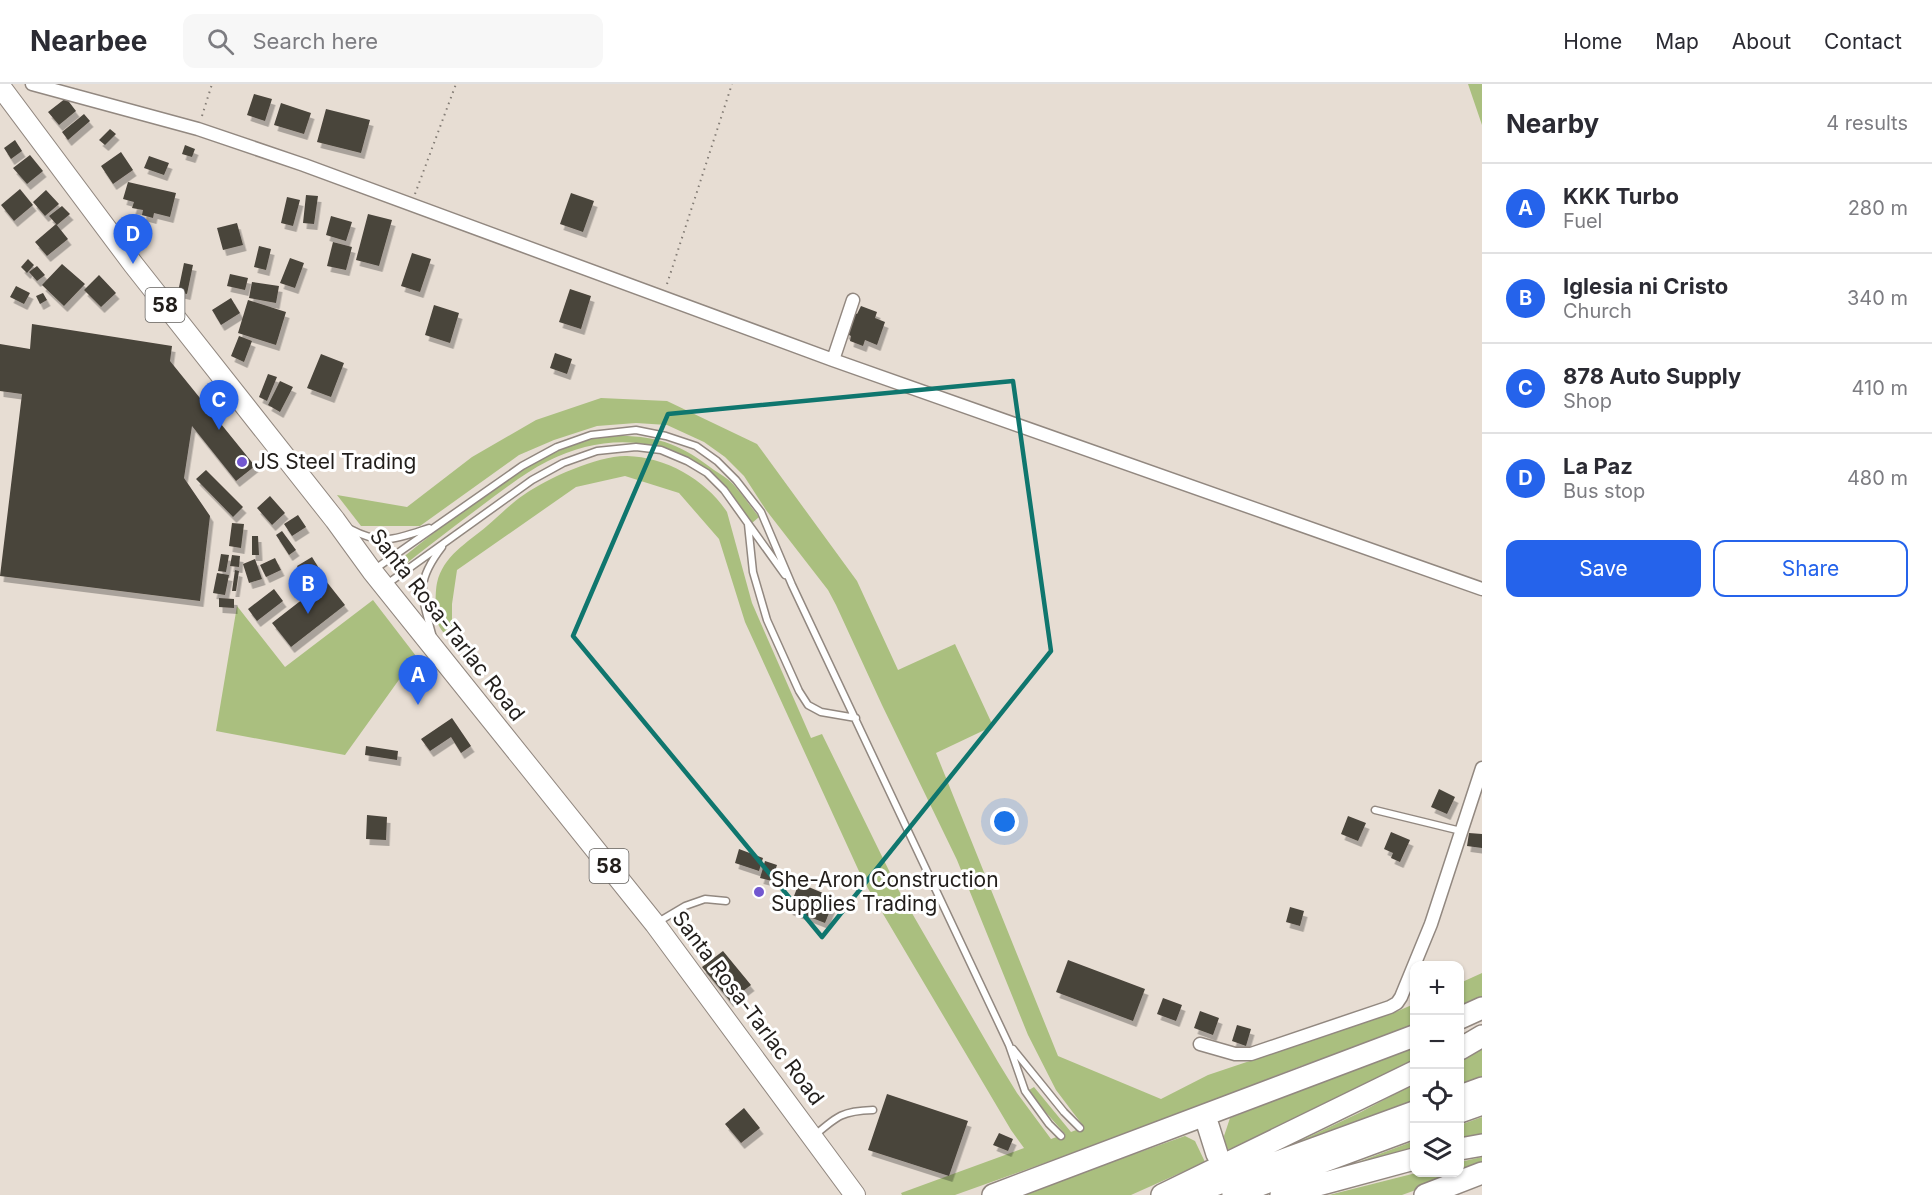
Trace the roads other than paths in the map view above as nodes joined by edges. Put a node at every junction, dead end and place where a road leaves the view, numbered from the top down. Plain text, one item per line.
1 (32, 84) edge
2 (5, 86) edge
3 (853, 300) dead end
4 (833, 360) junction
5 (335, 520) junction
6 (748, 522) junction
7 (435, 526) junction
8 (446, 541) junction
9 (378, 579) junction
10 (792, 585) junction
11 (1482, 590) edge
12 (435, 650) junction
13 (856, 718) junction
14 (1482, 768) edge
15 (1375, 810) dead end
16 (1461, 831) junction
17 (726, 901) dead end
18 (655, 924) junction
19 (1482, 1008) edge
20 (1464, 1016) edge
21 (1482, 1036) edge
22 (1410, 1038) edge
23 (1200, 1044) dead end
24 (1009, 1045) junction
25 (1464, 1047) edge
26 (1410, 1074) edge
27 (1482, 1088) edge
28 (1464, 1095) edge
29 (1482, 1104) edge
30 (873, 1110) dead end
31 (1464, 1111) edge
32 (1410, 1113) edge
33 (1204, 1116) junction
34 (1080, 1128) dead end
35 (1410, 1129) edge
36 (1061, 1136) dead end
37 (814, 1137) junction
38 (1482, 1145) edge
39 (1464, 1148) edge
40 (1217, 1154) dead end
41 (1410, 1160) edge
42 (1482, 1173) edge
43 (855, 1195) edge
44 (993, 1195) edge
45 (1162, 1195) edge
46 (1187, 1195) edge
47 (1233, 1195) edge
48 (1281, 1195) edge
49 (1425, 1195) edge

1 - 4 street
2 - 5 highway, Santa Rosa-Tarlac Road / 58
3 - 4 street
4 - 11 street
5 - 7 lane
5 - 9 highway, Santa Rosa-Tarlac Road / 58
6 - 8 lane
6 - 10 lane
6 - 13 lane
7 - 9 lane
7 - 10 lane
8 - 9 lane
8 - 12 lane
9 - 12 highway, Santa Rosa-Tarlac Road / 58
10 - 13 lane
12 - 18 highway, Santa Rosa-Tarlac Road / 58
13 - 24 lane
14 - 16 street
15 - 16 lane
16 - 23 street
17 - 18 lane
18 - 37 highway, Santa Rosa-Tarlac Road / 58
19 - 20 highway
21 - 25 highway
22 - 33 highway
24 - 34 lane
24 - 36 lane
26 - 45 highway
27 - 28 highway
29 - 31 highway
30 - 37 lane
32 - 46 highway
33 - 40 highway
33 - 44 highway
35 - 47 highway
37 - 43 highway, Santa Rosa-Tarlac Road / 58
38 - 39 highway
41 - 48 highway
42 - 49 highway

